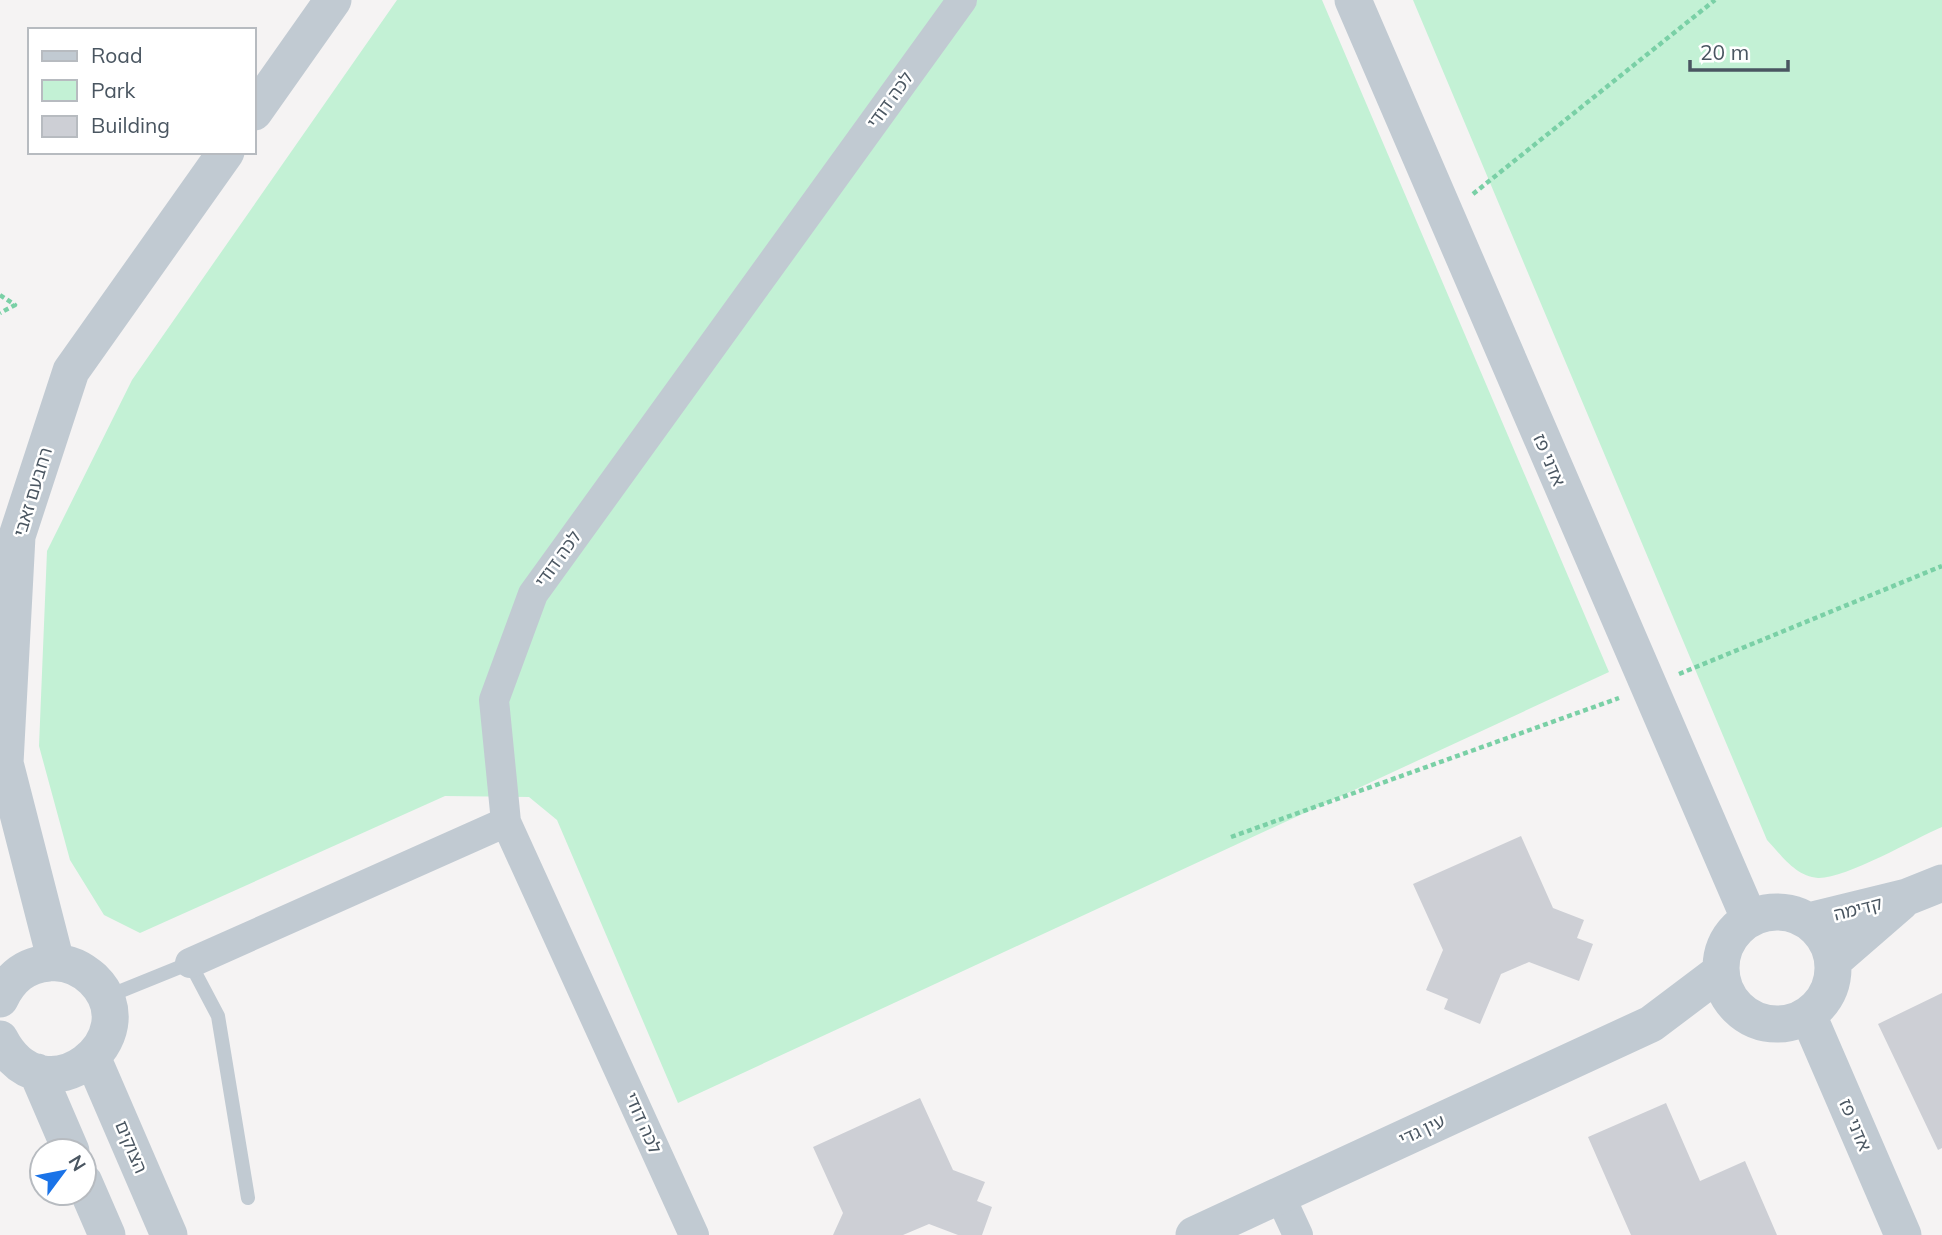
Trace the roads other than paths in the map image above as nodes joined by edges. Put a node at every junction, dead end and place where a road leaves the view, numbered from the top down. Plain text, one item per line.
1 (333, 0) edge
2 (961, 0) edge
3 (1353, 0) edge
4 (256, 109) edge
5 (225, 154) edge
6 (506, 822) junction
7 (1942, 883) edge
8 (1907, 897) junction
9 (1749, 918) junction
10 (1809, 921) junction
11 (1833, 961) junction
12 (57, 962) junction
13 (190, 963) junction
14 (1720, 972) junction
15 (105, 997) junction
16 (0, 999) edge
17 (1739, 1010) junction
18 (1808, 1015) junction
19 (1651, 1024) junction
20 (0, 1039) edge
21 (93, 1059) junction
22 (37, 1072) junction
23 (65, 1137) edge
24 (1280, 1196) junction
25 (248, 1198) dead end
26 (95, 1207) edge
27 (107, 1235) edge
28 (169, 1235) edge
29 (694, 1235) edge
30 (1194, 1235) edge
31 (1298, 1235) edge
32 (1902, 1235) edge

1 - 4 street
2 - 6 street, לכה דודי
3 - 9 street, אדני פז
5 - 12 street, רחבעם זאבי
6 - 13 street
6 - 29 street, לכה דודי
7 - 8 street, קדימה
8 - 10 street, קדימה
8 - 11 street, קדימה
9 - 10 street
9 - 14 street
10 - 11 street
11 - 18 street
12 - 15 street
12 - 16 street
13 - 15 lane
13 - 25 lane
14 - 17 street
14 - 19 street, עין גדי
15 - 21 street
17 - 18 street
17 - 19 street, עין גדי
18 - 32 street, אדני פז
19 - 24 street, עין גדי
20 - 22 street
21 - 22 street
21 - 28 street, הצוקים
22 - 23 street
24 - 30 street, עין גדי
24 - 31 street
26 - 27 street

